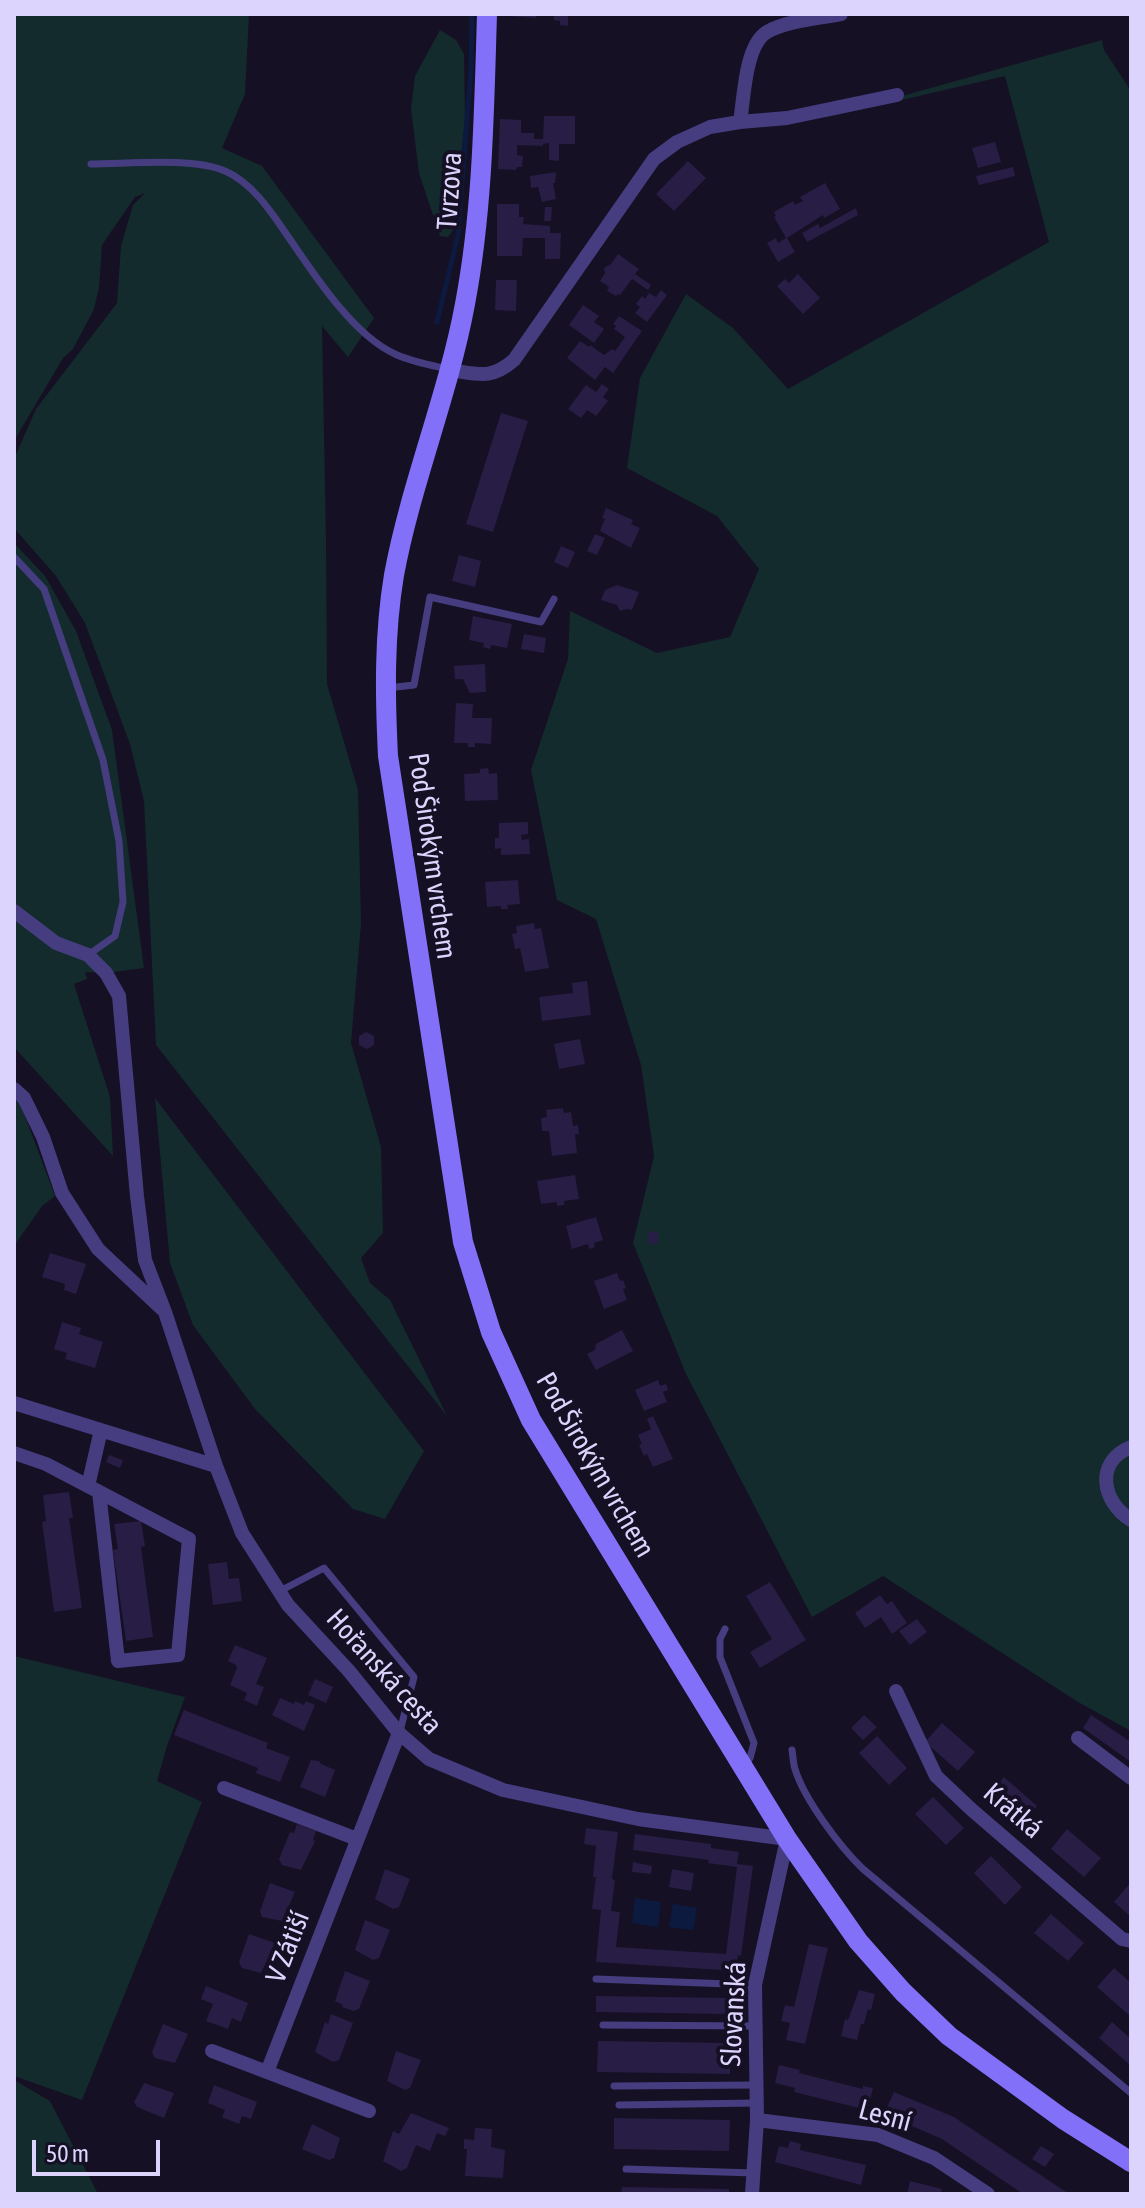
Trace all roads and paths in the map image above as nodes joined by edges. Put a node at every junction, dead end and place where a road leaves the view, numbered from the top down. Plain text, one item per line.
1 (487, 14) edge
2 (841, 14) edge
3 (897, 95) dead end
4 (740, 122) junction
5 (91, 164) dead end
6 (450, 370) junction
7 (14, 557) edge
8 (554, 599) dead end
9 (384, 688) junction
10 (14, 911) edge
11 (88, 955) junction
12 (14, 1089) edge
13 (165, 1312) junction
14 (14, 1403) edge
15 (101, 1430) junction
16 (1131, 1447) edge
17 (14, 1453) edge
18 (216, 1466) junction
19 (93, 1489) junction
20 (1131, 1520) edge
21 (279, 1591) junction
22 (725, 1629) dead end
23 (896, 1691) dead end
24 (399, 1733) junction
25 (1078, 1738) dead end
26 (792, 1750) dead end
27 (742, 1768) junction
28 (1131, 1778) edge
29 (224, 1788) dead end
30 (357, 1839) junction
31 (787, 1839) junction
32 (1131, 1941) edge
33 (596, 1979) dead end
34 (755, 1985) junction
35 (603, 2025) dead end
36 (756, 2026) junction
37 (212, 2051) dead end
38 (267, 2072) junction
39 (757, 2085) junction
40 (614, 2086) dead end
41 (1131, 2093) edge
42 (757, 2103) junction
43 (619, 2105) dead end
44 (369, 2111) dead end
45 (757, 2120) junction
46 (1131, 2162) edge
47 (626, 2169) dead end
48 (754, 2173) junction
49 (752, 2194) edge
50 (988, 2194) edge

1 - 6 street, Tvrzova
2 - 4 street
3 - 4 street
4 - 6 street
5 - 6 lane
6 - 9 street, Pod Širokým vrchem
7 - 11 lane
8 - 9 lane
9 - 27 street, Pod Širokým vrchem
10 - 11 street
11 - 13 street
12 - 13 street, Hořanská cesta
13 - 18 street, Hořanská cesta
14 - 15 street
15 - 18 street
15 - 19 street
16 - 20 street
17 - 19 street
18 - 21 street, Hořanská cesta
19 - 19 street
21 - 24 street, Hořanská cesta
21 - 24 lane
22 - 27 lane
23 - 32 street, Krátká
24 - 30 street, V Zátiší
24 - 31 street, Hořanská cesta
25 - 28 street
26 - 41 lane
27 - 31 street, Pod Širokým vrchem
29 - 30 street
30 - 38 street, V Zátiší
31 - 34 street, Slovanská
31 - 46 street, Pod Širokým vrchem
33 - 34 lane
34 - 36 street, Slovanská
35 - 36 lane
36 - 39 street, Slovanská
37 - 38 street
38 - 44 street
39 - 40 lane
39 - 42 street, Slovanská
42 - 43 lane
42 - 45 street, Slovanská
45 - 48 street, Slovanská
45 - 50 street, Lesní
47 - 48 lane
48 - 49 street, Slovanská

